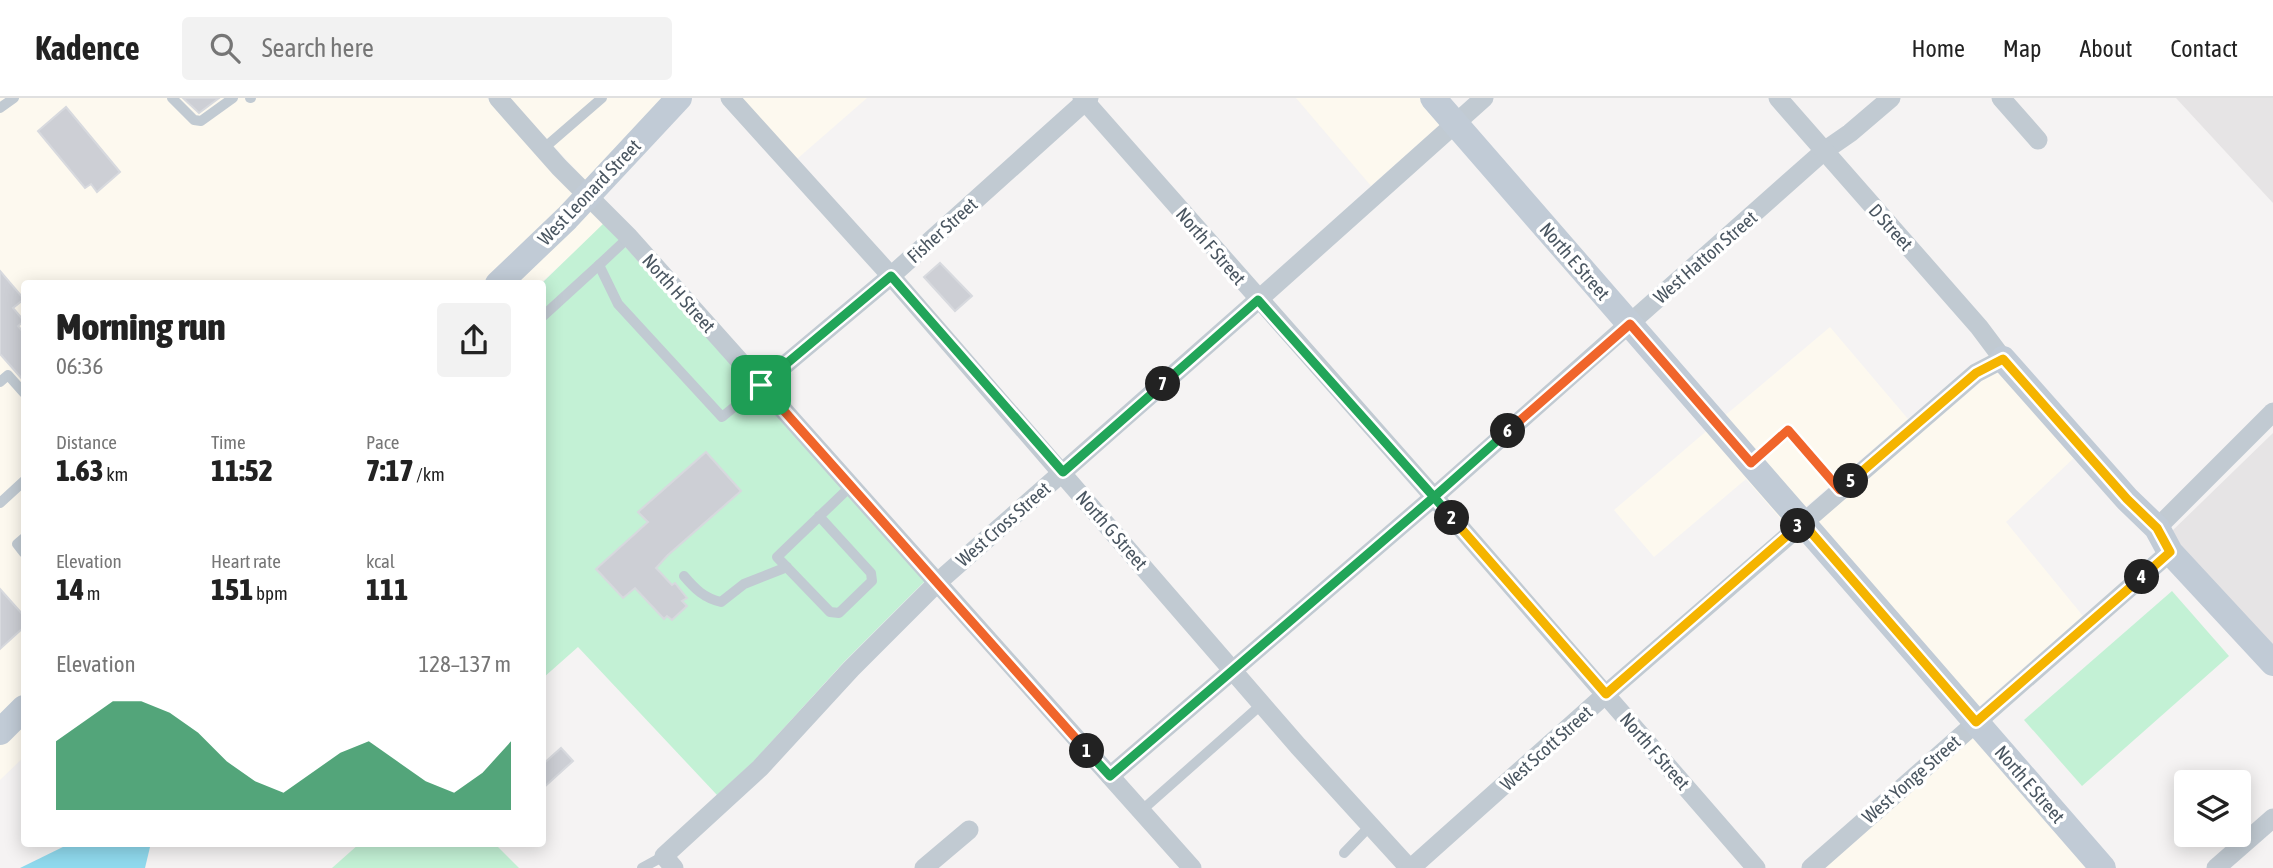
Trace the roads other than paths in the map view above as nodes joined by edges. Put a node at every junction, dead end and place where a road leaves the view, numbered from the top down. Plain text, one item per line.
1 (14, 98) edge
2 (172, 98) edge
3 (233, 98) edge
4 (498, 98) edge
5 (602, 98) edge
6 (679, 98) edge
7 (730, 98) edge
8 (1433, 98) edge
9 (1484, 98) edge
10 (1778, 98) edge
11 (1891, 98) edge
12 (2001, 98) edge
13 (1085, 99) edge
14 (0, 108) edge
15 (1455, 123) junction
16 (2038, 140) dead end
17 (543, 149) junction
18 (1824, 151) junction
19 (588, 195) junction
20 (629, 236) junction
21 (599, 265) junction
22 (891, 276) junction
23 (502, 280) edge
24 (1258, 300) junction
25 (546, 313) edge
26 (1630, 324) junction
27 (2003, 359) junction
28 (0, 382) edge
29 (761, 385) junction
30 (21, 390) edge
31 (2273, 412) edge
32 (1751, 463) junction
33 (1063, 472) junction
34 (21, 484) edge
35 (851, 486) junction
36 (1840, 490) junction
37 (1434, 497) junction
38 (0, 503) edge
39 (819, 516) junction
40 (1802, 522) junction
41 (2157, 528) junction
42 (2170, 552) junction
43 (787, 567) junction
44 (684, 576) dead end
45 (938, 582) junction
46 (2273, 663) edge
47 (1233, 669) junction
48 (1606, 694) junction
49 (1262, 704) junction
50 (21, 711) edge
51 (1976, 722) junction
52 (0, 732) edge
53 (1110, 776) junction
54 (1141, 811) junction
55 (2273, 818) edge
56 (1370, 826) junction
57 (969, 830) dead end
58 (1344, 853) dead end
59 (669, 862) edge
60 (642, 868) edge
61 (924, 868) edge
62 (1192, 868) edge
63 (1410, 868) edge
64 (1756, 868) edge
65 (1811, 868) edge
66 (2103, 868) edge
67 (2216, 868) edge

1 - 14 lane
2 - 3 lane
4 - 17 street, North H Street
5 - 17 lane
6 - 19 street, West Leonard Street
7 - 22 street, North G Street
8 - 15 street, North E Street
9 - 15 street, West Cross Street
10 - 18 street, D Street
11 - 18 street, West Hatton Street
12 - 16 street
13 - 22 street, Fisher Street
13 - 24 street, North F Street
15 - 24 street, West Cross Street
15 - 26 street, North E Street
17 - 19 street, North H Street
18 - 26 street, West Hatton Street
18 - 27 street, D Street
19 - 20 street, North H Street
19 - 23 street, West Leonard Street
20 - 21 lane
20 - 29 street, North H Street
21 - 25 lane
21 - 29 lane
22 - 29 street, Fisher Street
22 - 33 street, North G Street
24 - 33 street, West Cross Street
24 - 37 street, North F Street
26 - 32 street, North E Street
26 - 37 street, West Hatton Street
27 - 36 street, West Scott Street
27 - 41 street
28 - 30 lane
29 - 35 street, North H Street
31 - 41 street
32 - 36 lane
32 - 40 street, North E Street
33 - 45 street, West Cross Street
33 - 47 street, North G Street
34 - 38 lane
35 - 39 lane
35 - 45 street, North H Street
36 - 40 street, West Scott Street
37 - 47 street, West Hatton Street
37 - 48 street, North F Street
39 - 43 lane
39 - 43 lane
40 - 48 street, West Scott Street
40 - 51 street, North E Street
41 - 42 street
42 - 46 street
42 - 51 street, West Yonge Street
43 - 44 lane
45 - 53 street, North H Street
45 - 59 street, West Cross Street
47 - 49 street, North G Street
47 - 53 street, West Hatton Street
48 - 63 street, West Scott Street
48 - 64 street, North F Street
49 - 54 lane
49 - 56 street, North G Street
50 - 52 street
51 - 65 street, West Yonge Street
51 - 66 street, North E Street
53 - 54 street, North H Street
54 - 62 street, North H Street
55 - 67 street
56 - 58 lane
56 - 63 street, North G Street
57 - 61 street
59 - 60 lane

